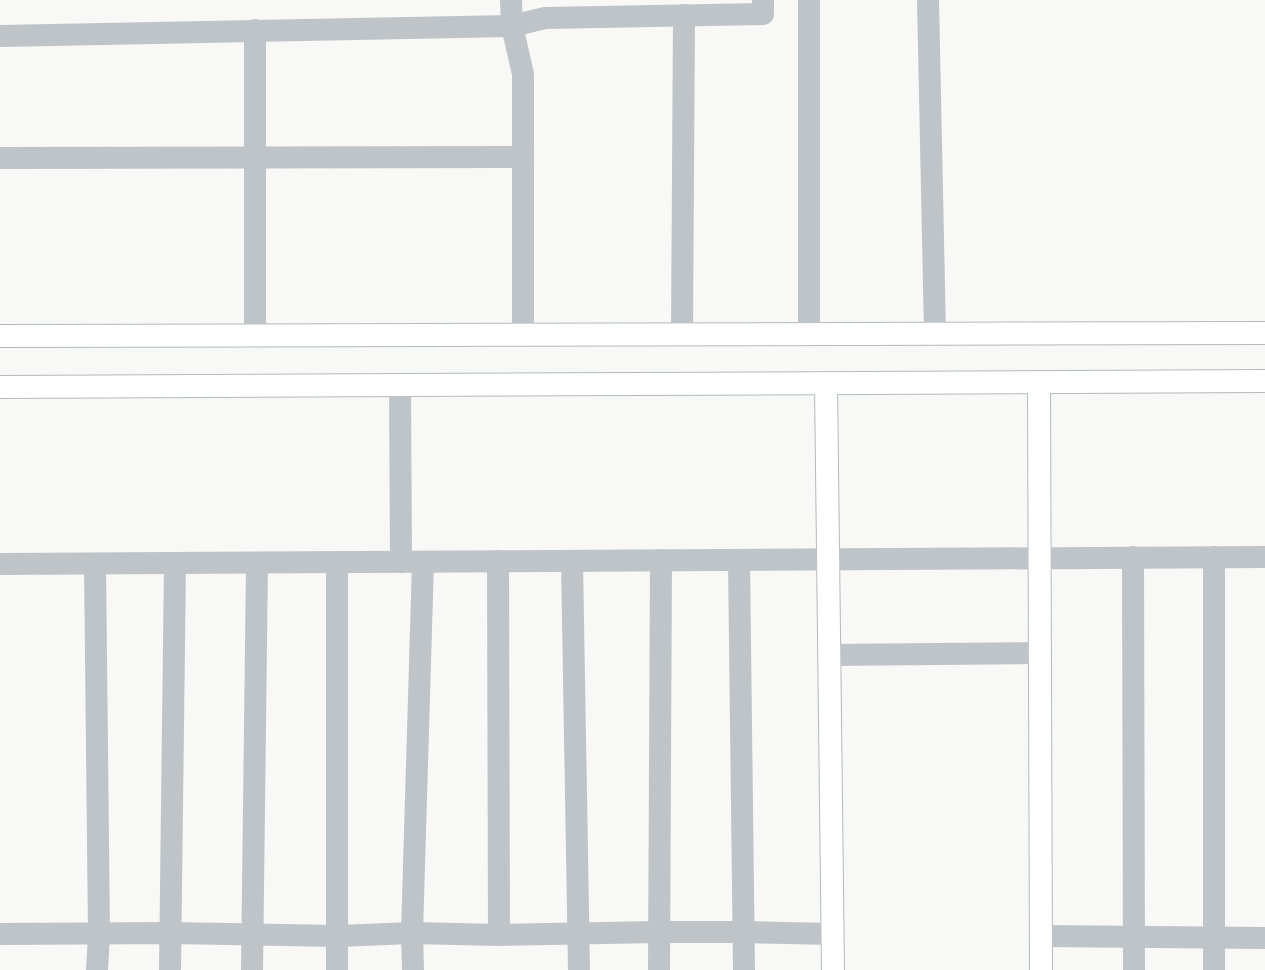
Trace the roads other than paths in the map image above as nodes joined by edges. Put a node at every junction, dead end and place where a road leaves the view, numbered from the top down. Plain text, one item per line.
1 (511, 0) edge
2 (763, 0) edge
3 (809, 0) edge
4 (928, 0) edge
5 (684, 15) junction
6 (512, 26) junction
7 (255, 30) junction
8 (0, 36) edge
9 (254, 157) junction
10 (523, 157) junction
11 (0, 158) edge
12 (1265, 333) edge
13 (523, 334) junction
14 (682, 334) junction
15 (809, 334) junction
16 (935, 334) junction
17 (255, 335) junction
18 (0, 336) edge
19 (1265, 381) edge
20 (1040, 382) junction
21 (826, 383) junction
22 (400, 385) junction
23 (0, 387) edge
24 (1133, 557) junction
25 (1214, 557) junction
26 (1265, 557) edge
27 (1040, 558) junction
28 (828, 559) junction
29 (662, 560) junction
30 (739, 560) junction
31 (498, 561) junction
32 (572, 561) junction
33 (338, 562) junction
34 (401, 562) junction
35 (423, 562) junction
36 (175, 563) junction
37 (257, 563) junction
38 (0, 564) edge
39 (95, 564) junction
40 (1040, 653) junction
41 (829, 655) junction
42 (659, 932) junction
43 (744, 932) junction
44 (170, 933) junction
45 (412, 933) junction
46 (0, 934) edge
47 (99, 934) junction
48 (579, 934) junction
49 (832, 934) junction
50 (252, 935) junction
51 (499, 935) junction
52 (338, 936) junction
53 (1041, 936) junction
54 (1134, 937) junction
55 (1215, 938) junction
56 (1265, 938) edge
57 (97, 970) edge
58 (170, 970) edge
59 (252, 970) edge
60 (337, 970) edge
61 (413, 970) edge
62 (579, 970) edge
63 (659, 970) edge
64 (744, 970) edge
65 (833, 970) edge
66 (1041, 970) edge
67 (1134, 970) edge
68 (1214, 970) edge

1 - 6 street
2 - 5 street
3 - 15 street
4 - 16 street
5 - 6 street
5 - 14 street
6 - 7 street
6 - 10 street
7 - 8 street
7 - 9 street
9 - 10 street
9 - 11 street
9 - 17 street
10 - 13 street
12 - 16 main road
13 - 14 main road
13 - 17 main road
14 - 15 main road
15 - 16 main road
17 - 18 main road
19 - 20 main road
20 - 21 main road
20 - 27 main road
21 - 22 main road
21 - 28 main road
22 - 23 main road
22 - 34 street
24 - 25 street
24 - 27 street
24 - 54 street
25 - 26 street
25 - 55 street
27 - 28 street
27 - 40 main road
28 - 30 street
28 - 41 main road
29 - 30 street
29 - 32 street
29 - 42 street
30 - 43 street
31 - 32 street
31 - 35 street
31 - 51 street
32 - 48 street
33 - 34 street
33 - 37 street
33 - 52 street
34 - 35 street
35 - 45 street
36 - 37 street
36 - 39 street
36 - 44 street
37 - 50 street
38 - 39 street
39 - 47 street
40 - 41 street
40 - 53 main road
41 - 49 main road
42 - 43 street
42 - 48 street
42 - 63 street
43 - 49 street
43 - 64 street
44 - 47 street
44 - 50 street
44 - 58 street
45 - 51 street
45 - 52 street
45 - 61 street
46 - 47 street
47 - 57 street
48 - 51 street
48 - 62 street
49 - 65 main road
50 - 52 street
50 - 59 street
52 - 60 street
53 - 54 street
53 - 66 main road
54 - 55 street
54 - 67 street
55 - 56 street
55 - 68 street

